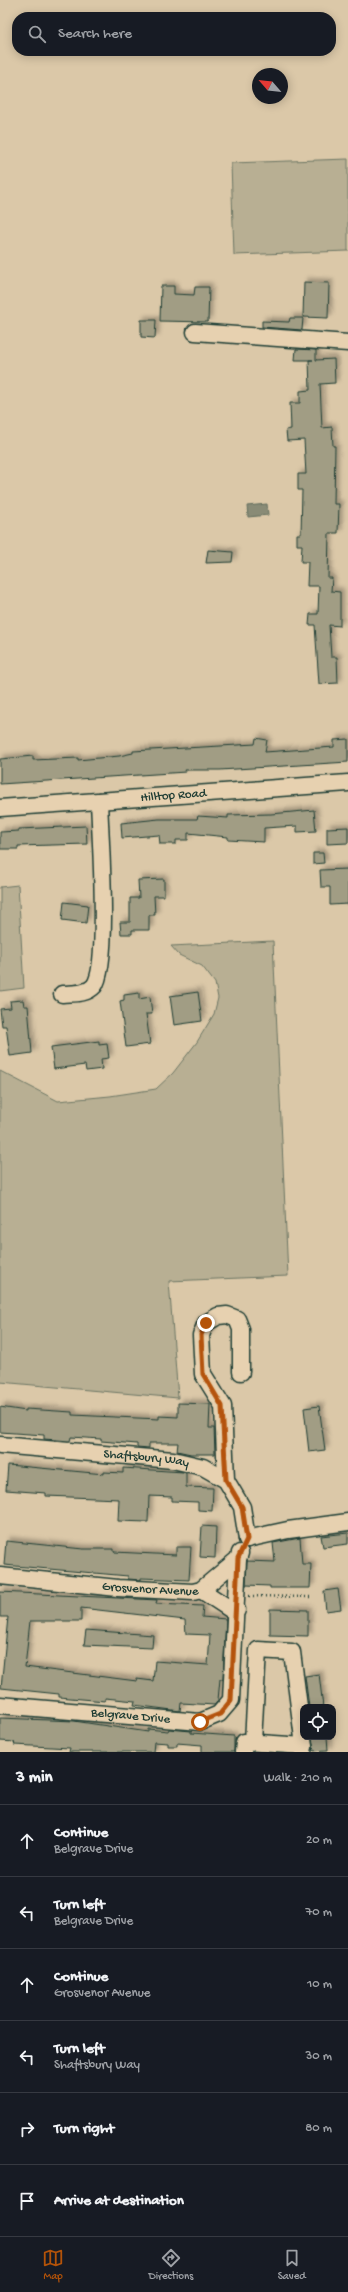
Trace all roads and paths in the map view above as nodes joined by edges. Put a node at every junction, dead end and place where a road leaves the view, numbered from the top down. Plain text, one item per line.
1 (195, 332) dead end
2 (348, 343) edge
3 (348, 783) edge
4 (99, 801) junction
5 (0, 808) edge
6 (62, 994) dead end
7 (241, 1372) dead end
8 (0, 1445) edge
9 (226, 1480) junction
10 (348, 1522) edge
11 (247, 1539) junction
12 (238, 1558) junction
13 (0, 1576) edge
14 (201, 1590) junction
15 (311, 1597) dead end
16 (237, 1603) junction
17 (234, 1652) junction
18 (258, 1654) junction
19 (231, 1700) junction
20 (0, 1705) edge
21 (255, 1706) junction
22 (248, 1747) edge
23 (304, 1749) edge

1 - 2 street
3 - 4 street, Hilltop Road
4 - 5 street, Hilltop Road
4 - 6 street
7 - 9 street
8 - 9 street, Shaftsbury Way
9 - 11 street, Shaftsbury Way
10 - 11 street
11 - 12 street, Grosvenor Avenue
12 - 14 street, Grosvenor Avenue
12 - 16 street
13 - 14 street, Grosvenor Avenue
14 - 16 street
15 - 16 path
16 - 17 street
17 - 18 street
17 - 19 street
18 - 21 street
18 - 23 street
19 - 20 street, Belgrave Drive
19 - 21 street
21 - 22 street
22 - 23 street

